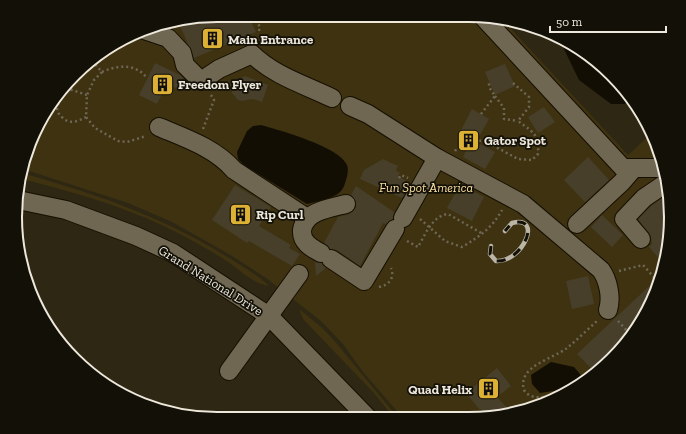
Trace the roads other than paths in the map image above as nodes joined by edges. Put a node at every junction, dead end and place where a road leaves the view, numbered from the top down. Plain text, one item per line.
1 (488, 23) edge
2 (152, 33) edge
3 (332, 98) dead end
4 (350, 106) dead end
5 (159, 127) road end
6 (437, 158) junction
7 (634, 168) junction
8 (657, 168) edge
9 (661, 186) edge
10 (605, 198) junction
11 (23, 201) edge
12 (346, 204) dead end
13 (307, 218) junction
14 (624, 219) junction
15 (577, 224) dead end
16 (641, 239) dead end
17 (299, 274) dead end
18 (608, 310) road end
19 (269, 316) junction
20 (229, 371) dead end
21 (362, 412) edge

1 - 7 street
2 - 3 street
4 - 6 street
5 - 13 street
6 - 13 street
6 - 18 street
7 - 8 street
7 - 10 street
9 - 14 street
10 - 14 street
10 - 15 street
11 - 19 street, Grand National Drive
12 - 13 street
14 - 16 street
17 - 19 street
19 - 20 street
19 - 21 street, Grand National Drive

